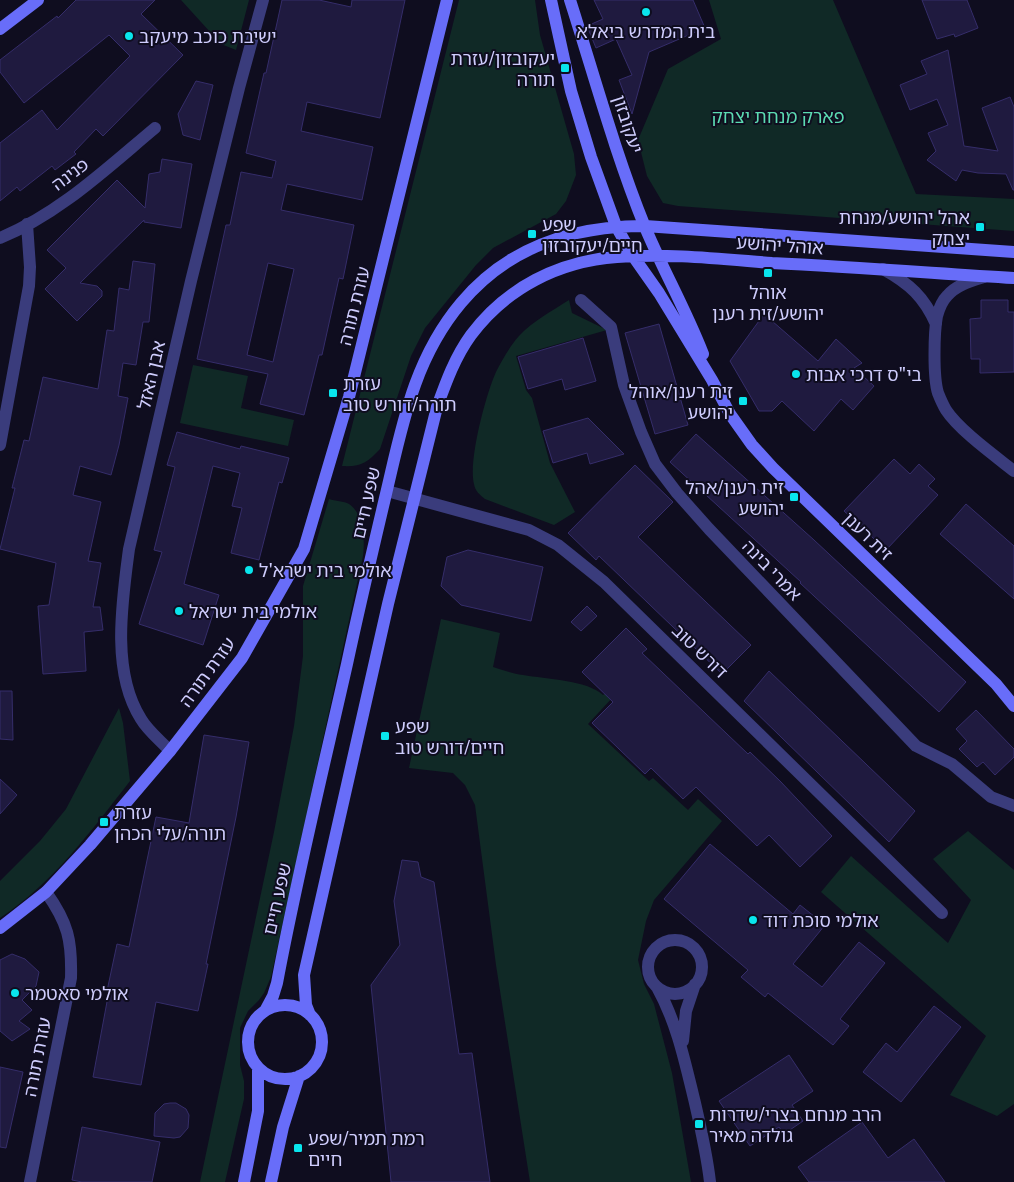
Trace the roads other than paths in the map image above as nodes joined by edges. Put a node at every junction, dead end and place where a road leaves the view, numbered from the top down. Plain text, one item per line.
1 (38, 0) edge
2 (263, 0) edge
3 (447, 0) edge
4 (551, 0) edge
5 (570, 0) edge
6 (0, 29) edge
7 (155, 128) dead end
8 (27, 224) junction
9 (616, 226) junction
10 (645, 226) junction
11 (0, 238) edge
12 (1014, 252) edge
13 (633, 256) junction
14 (659, 256) junction
15 (884, 269) junction
16 (987, 276) junction
17 (1014, 278) edge
18 (581, 300) dead end
19 (936, 324) junction
20 (712, 380) junction
21 (0, 445) edge
22 (1014, 472) edge
23 (386, 491) junction
24 (415, 498) junction
25 (1014, 706) edge
26 (170, 751) junction
27 (1014, 806) edge
28 (46, 892) junction
29 (942, 913) dead end
30 (0, 928) edge
31 (695, 984) junction
32 (657, 987) junction
33 (265, 1011) junction
34 (310, 1015) junction
35 (682, 1048) junction
36 (258, 1068) junction
37 (299, 1076) junction
38 (30, 1182) edge
39 (244, 1182) edge
40 (271, 1182) edge
41 (710, 1182) edge

1 - 6 street
2 - 26 street, אבן האזל
3 - 26 street, עזרת תורה
4 - 9 street
5 - 10 street, יעקובזון
7 - 8 street, פנינה
8 - 11 street, פנינה
8 - 21 street
9 - 10 street, שפע חיים
9 - 13 street
9 - 23 street, שפע חיים
10 - 12 street, אוהל יהושע
10 - 14 street, יעקובזון
13 - 14 street, אוהל יהושע
13 - 20 street, זית רענן
13 - 24 street
14 - 15 street, אוהל יהושע
14 - 20 street, זית רענן
15 - 16 street, אוהל יהושע
15 - 19 street
16 - 17 street, אוהל יהושע
16 - 19 street
18 - 27 street, אמרי בינה
19 - 22 street
20 - 25 street, זית רענן
23 - 24 street, דורש טוב
23 - 33 street, שפע חיים
24 - 29 street, דורש טוב
24 - 34 street
26 - 28 street, עזרת תורה
28 - 30 street
28 - 38 street, עזרת תורה
31 - 32 street
31 - 32 street
31 - 35 street
32 - 35 street
33 - 34 street
33 - 36 street
34 - 37 street
35 - 41 street
36 - 37 street
36 - 39 street
37 - 40 street

